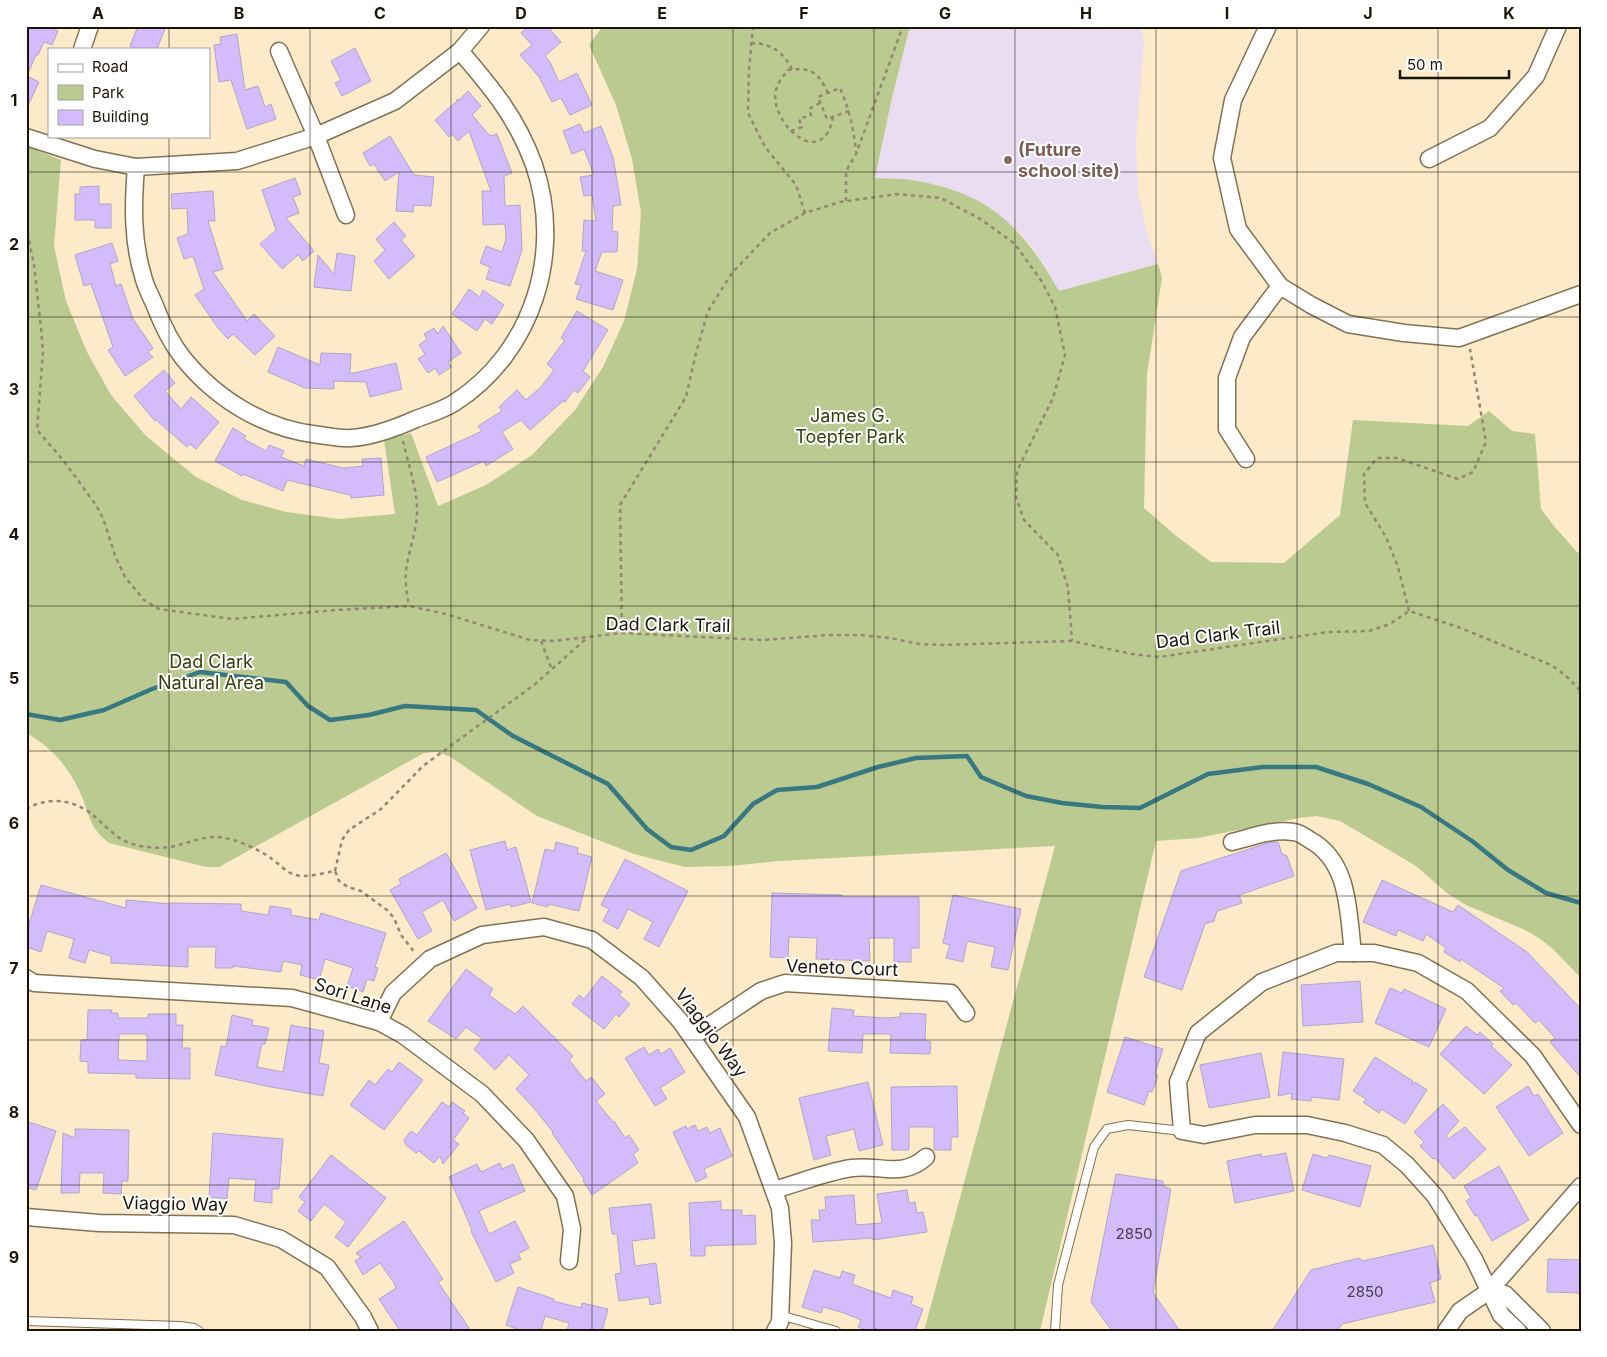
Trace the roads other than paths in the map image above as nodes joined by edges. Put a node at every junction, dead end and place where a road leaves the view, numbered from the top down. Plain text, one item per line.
1 (90, 26) edge
2 (481, 26) edge
3 (1268, 26) edge
4 (1558, 26) edge
5 (82, 48) edge
6 (279, 51) dead end
7 (460, 51) junction
8 (316, 136) junction
9 (26, 137) edge
10 (48, 140) edge
11 (1429, 159) dead end
12 (136, 167) junction
13 (346, 215) dead end
14 (1280, 286) junction
15 (1581, 294) edge
16 (1246, 459) dead end
17 (1232, 842) dead end
18 (1353, 953) junction
19 (26, 978) edge
20 (966, 1013) dead end
21 (378, 1022) junction
22 (692, 1037) junction
23 (1581, 1125) edge
24 (1182, 1131) junction
25 (926, 1157) dead end
26 (1581, 1186) edge
27 (774, 1190) junction
28 (26, 1217) edge
29 (569, 1261) dead end
30 (1489, 1291) junction
31 (780, 1314) junction
32 (26, 1321) edge
33 (199, 1331) edge
34 (370, 1331) edge
35 (775, 1331) edge
36 (836, 1331) edge
37 (1055, 1331) edge
38 (1446, 1331) edge
39 (1518, 1331) edge
40 (1542, 1331) edge

1 - 5 street
2 - 7 street
3 - 14 street
4 - 11 street
6 - 8 street
7 - 8 street
7 - 12 street
8 - 12 street
8 - 13 street
9 - 10 street
10 - 12 street
14 - 15 street
14 - 16 street
17 - 18 street
18 - 23 street
18 - 24 street
19 - 21 street, Sori Lane
20 - 22 street, Veneto Court
21 - 22 street, Viaggio Way
21 - 29 street, Sori Lane
22 - 27 street, Viaggio Way
24 - 30 street
24 - 37 lane
25 - 27 street
26 - 30 street
27 - 31 street, Viaggio Way
28 - 34 street, Viaggio Way
30 - 38 street
30 - 39 street
30 - 40 street
31 - 35 street, Viaggio Way
31 - 36 lane
32 - 33 lane

